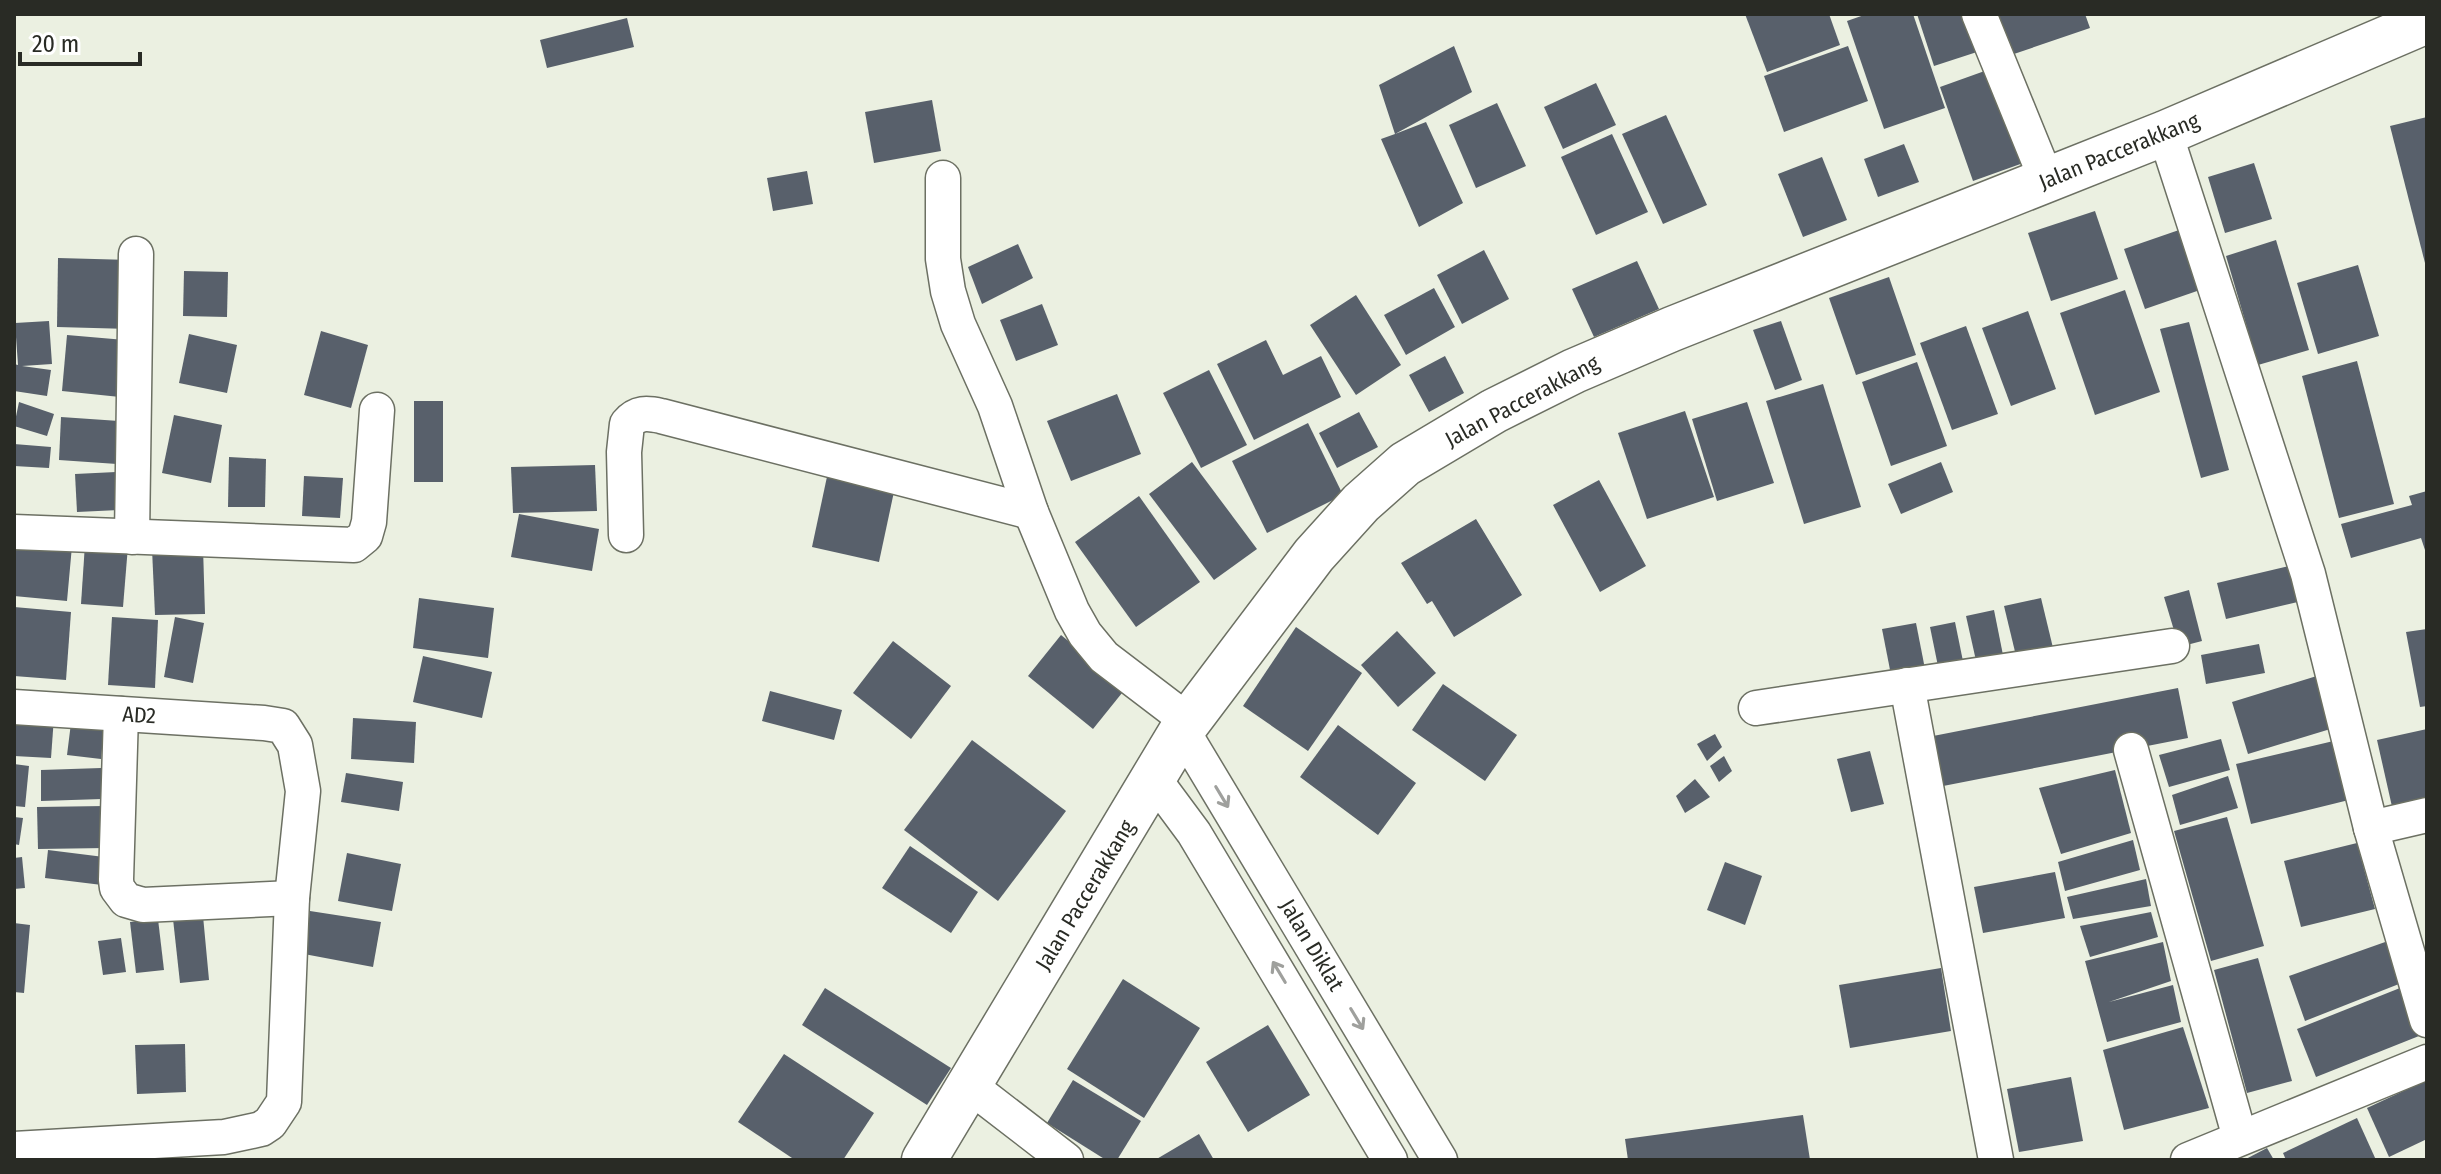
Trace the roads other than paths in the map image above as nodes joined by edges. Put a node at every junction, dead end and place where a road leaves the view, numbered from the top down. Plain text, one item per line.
1 (1979, 14) edge
2 (2427, 21) edge
3 (2376, 27) edge
4 (2165, 133) junction
5 (943, 178) dead end
6 (2047, 181) junction
7 (136, 254) dead end
8 (377, 410) dead end
9 (1031, 512) junction
10 (14, 532) edge
11 (626, 535) dead end
12 (132, 537) junction
13 (2172, 646) dead end
14 (1907, 685) junction
15 (14, 707) edge
16 (1756, 708) dead end
17 (121, 714) junction
18 (1185, 726) junction
19 (2131, 750) dead end
20 (1154, 779) junction
21 (2427, 815) edge
22 (2371, 828) junction
23 (292, 898) junction
24 (2427, 1020) edge
25 (2427, 1062) edge
26 (1383, 1063) junction
27 (970, 1086) junction
28 (1347, 1086) junction
29 (2240, 1138) junction
30 (225, 1148) edge
31 (14, 1149) edge
32 (924, 1160) edge
33 (1066, 1160) edge
34 (1390, 1160) edge
35 (1440, 1160) edge
36 (1996, 1160) edge
37 (2188, 1160) edge

1 - 6 street
2 - 3 main road, Jalan Paccerakkang
3 - 4 main road, Jalan Paccerakkang
4 - 6 main road, Jalan Paccerakkang
4 - 22 street
5 - 9 street
6 - 18 main road, Jalan Paccerakkang
7 - 12 street
8 - 12 street
9 - 11 street
9 - 18 street
10 - 12 street
13 - 14 street
14 - 16 street
14 - 36 street
15 - 17 street, AD2
17 - 23 street, AD2
17 - 23 street
18 - 20 main road, Jalan Paccerakkang
18 -> 26 street, Jalan Diklat
19 - 29 street
20 - 27 main road, Jalan Paccerakkang
28 -> 20 street, Jalan Diklat
21 - 22 street
22 - 24 street
23 - 30 street
25 - 29 street
26 - 28 street
26 - 35 street, Jalan Diklat
27 - 32 main road, Jalan Paccerakkang
27 - 33 street
28 - 34 street, Jalan Diklat
29 - 37 street
30 - 31 street

